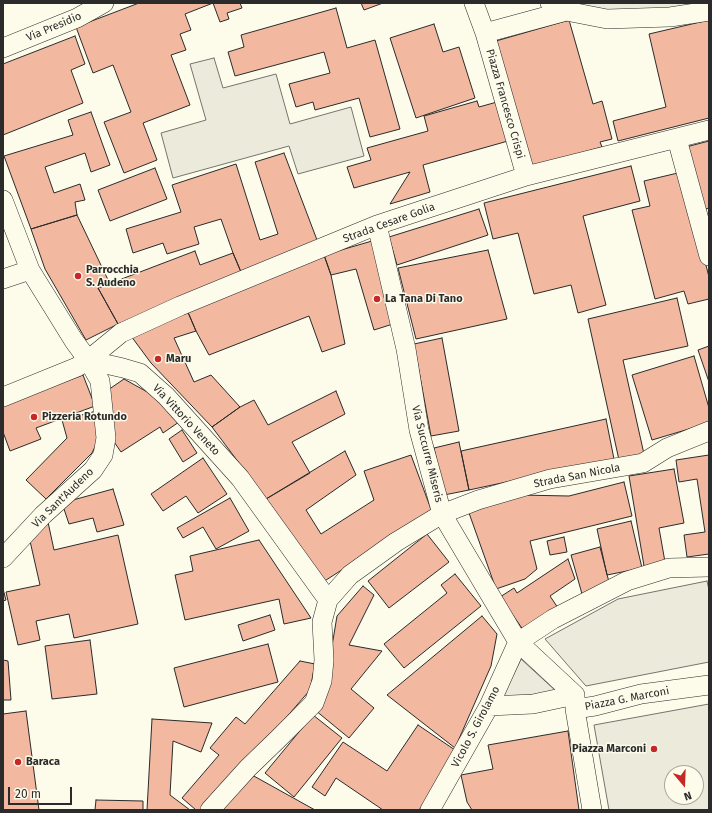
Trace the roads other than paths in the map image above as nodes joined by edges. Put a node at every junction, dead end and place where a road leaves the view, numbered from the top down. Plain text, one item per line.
1 (104, 3) edge
2 (474, 3) edge
3 (558, 7) edge
4 (709, 11) edge
5 (485, 33) junction
6 (3, 48) edge
7 (709, 130) edge
8 (677, 139) junction
9 (526, 176) junction
10 (3, 200) edge
11 (378, 225) junction
12 (709, 256) edge
13 (30, 270) junction
14 (3, 279) edge
15 (88, 360) junction
16 (3, 397) edge
17 (709, 431) edge
18 (442, 514) junction
19 (3, 558) edge
20 (709, 567) edge
21 (328, 600) junction
22 (518, 642) junction
23 (709, 685) edge
24 (575, 702) junction
25 (489, 706) junction
26 (432, 809) edge
27 (210, 810) edge
28 (592, 810) edge

1 - 6 street, Via Presidio
2 - 5 street, Piazza Francesco Crispi
3 - 4 street
3 - 5 street
5 - 9 street, Piazza Francesco Crispi
7 - 8 street, Strada Cesare Golia
8 - 9 street, Strada Cesare Golia
8 - 12 street
9 - 11 street, Strada Cesare Golia
10 - 13 street
11 - 15 street, Strada Cesare Golia
11 - 18 street, Via Succurre Miseris
13 - 14 street
13 - 15 street
15 - 16 street, Strada Cesare Golia
15 - 19 street, Via Sant'Audeno
15 - 21 street, Via Vittorio Veneto
17 - 18 street, Strada San Nicola
18 - 21 street, Strada San Nicola
18 - 22 street, Via Succurre Miseris
20 - 22 street
21 - 27 street
22 - 24 street, Via Succurre Miseris
22 - 25 street, Vicolo S. Girolamo
23 - 24 street, Piazza G. Marconi
24 - 25 street
24 - 28 street, Piazza G. Marconi
25 - 26 street, Vicolo S. Girolamo

